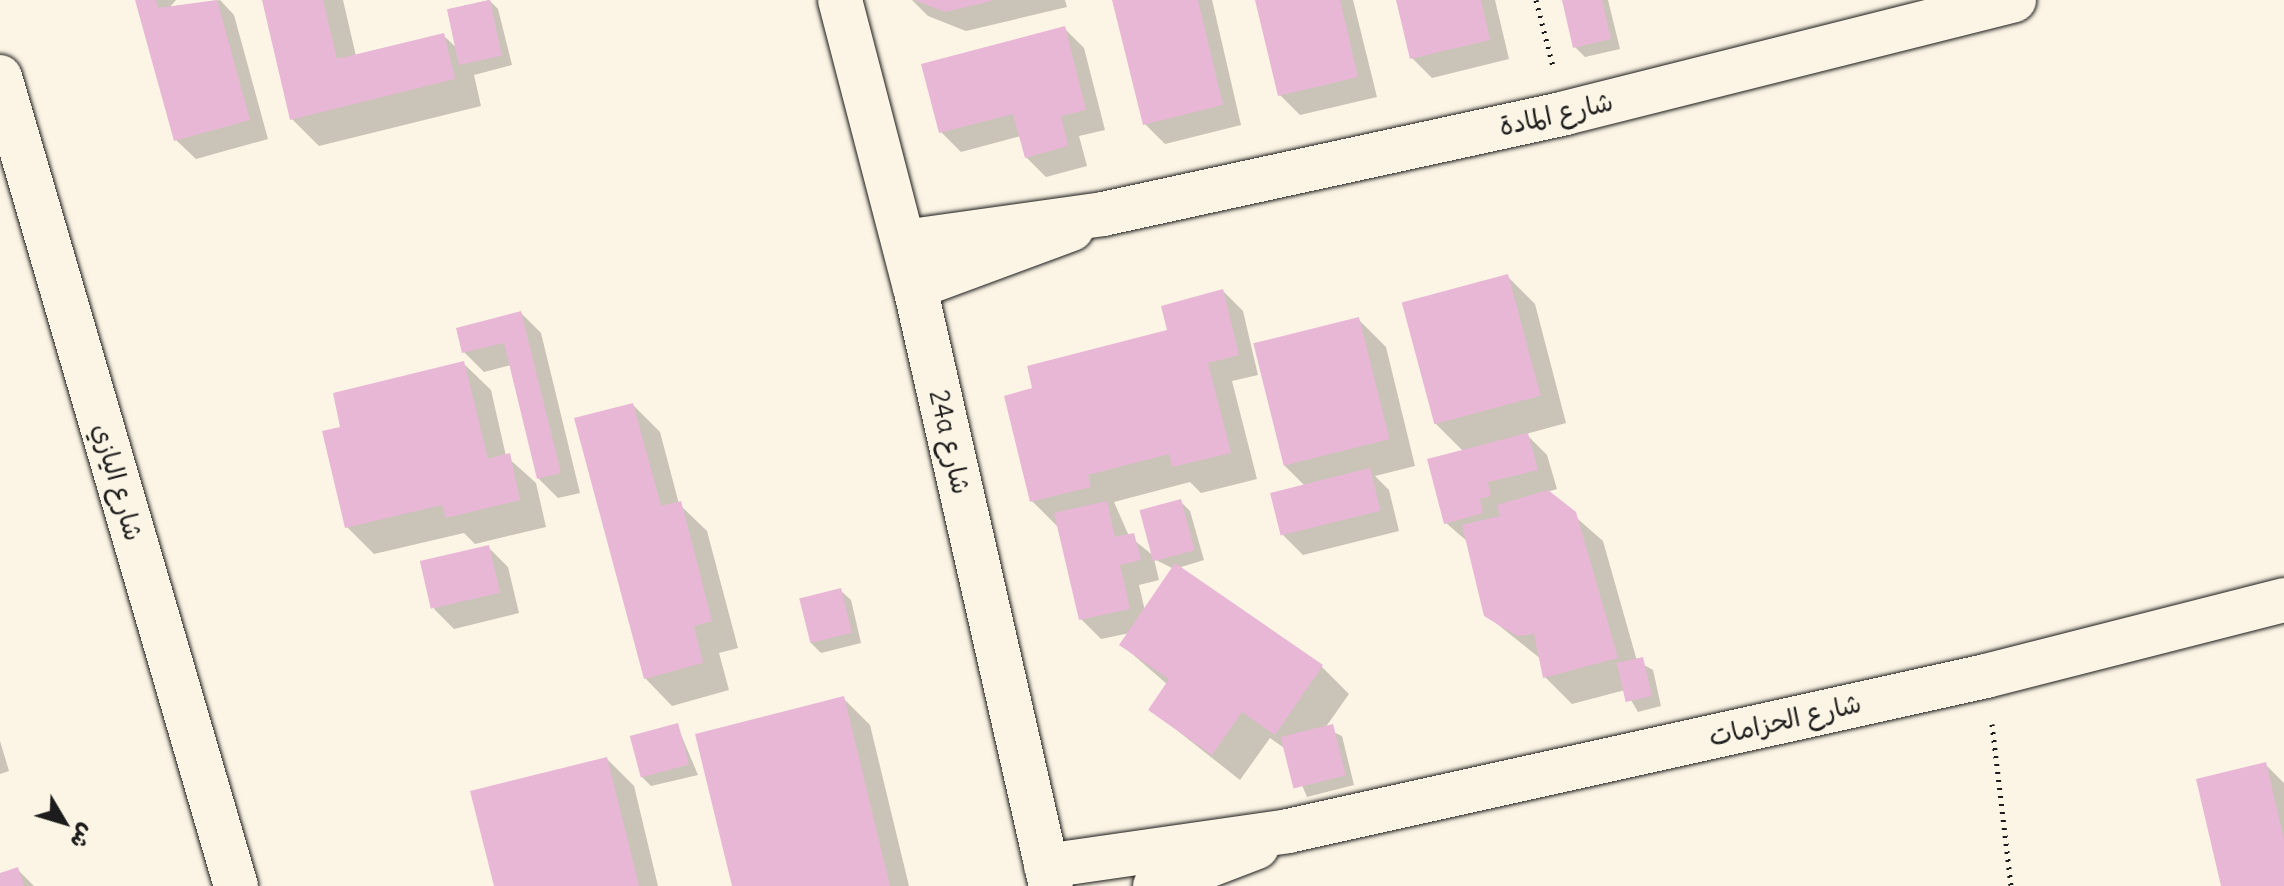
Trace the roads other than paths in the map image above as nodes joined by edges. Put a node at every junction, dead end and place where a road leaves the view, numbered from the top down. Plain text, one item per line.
1 (840, 0) edge
2 (2014, 0) edge
3 (0, 77) edge
4 (1095, 215) junction
5 (904, 242) junction
6 (915, 287) junction
7 (2284, 600) edge
8 (1283, 831) junction
9 (1049, 876) edge
10 (236, 886) edge
11 (1155, 886) edge

1 - 5 street, 24a شارع
2 - 4 street, شارع المادة
3 - 10 street, شارع اليازي
4 - 5 street, شارع المادة
4 - 6 street, شارع المادة
5 - 6 street, 24a شارع
6 - 9 street, 24a شارع
7 - 8 street, شارع الحزامات
8 - 9 street, شارع الحزامات
8 - 11 street, شارع الحزامات

